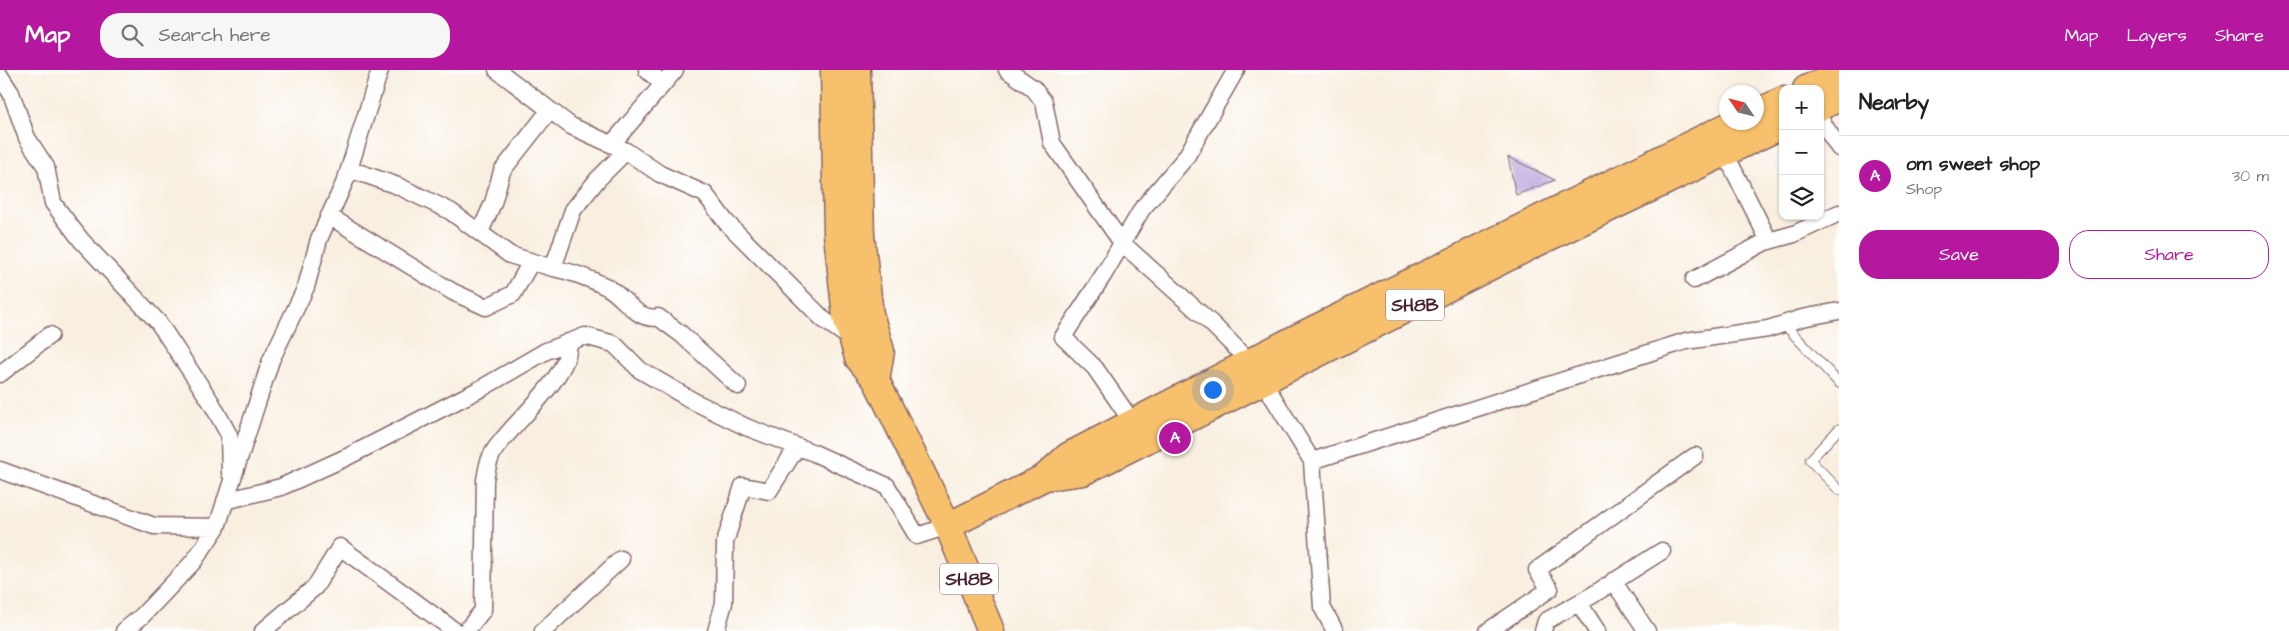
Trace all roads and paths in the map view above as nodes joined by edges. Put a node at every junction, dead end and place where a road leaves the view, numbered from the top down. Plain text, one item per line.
1 (380, 70) edge
2 (497, 70) edge
3 (647, 70) edge
4 (675, 70) edge
5 (834, 70) edge
6 (856, 70) edge
7 (1007, 70) edge
8 (1236, 70) edge
9 (1839, 73) edge
10 (0, 76) edge
11 (663, 84) junction
12 (1814, 85) edge
13 (1839, 98) edge
14 (1779, 102) edge
15 (846, 104) junction
16 (1824, 105) edge
17 (1764, 109) edge
18 (549, 111) junction
19 (1824, 125) edge
20 (1779, 127) edge
21 (1721, 130) edge
22 (619, 148) junction
23 (1839, 148) edge
24 (1725, 153) junction
25 (349, 169) junction
26 (1839, 213) edge
27 (329, 216) junction
28 (480, 232) junction
29 (1769, 241) junction
30 (1122, 243) junction
31 (531, 262) junction
32 (553, 268) junction
33 (1694, 280) dead end
34 (1839, 311) edge
35 (1784, 324) junction
36 (50, 335) dead end
37 (853, 340) junction
38 (568, 342) junction
39 (1256, 372) junction
40 (0, 374) edge
41 (876, 380) junction
42 (1839, 383) edge
43 (738, 386) dead end
44 (1133, 423) junction
45 (1839, 429) edge
46 (797, 447) junction
47 (1695, 456) dead end
48 (1312, 461) junction
49 (0, 470) edge
50 (1045, 477) junction
51 (1839, 490) edge
52 (228, 494) junction
53 (948, 526) junction
54 (217, 527) junction
55 (1662, 551) dead end
56 (621, 559) dead end
57 (1613, 581) junction
58 (1579, 603) junction
59 (984, 629) edge
60 (124, 631) edge
61 (262, 631) edge
62 (455, 631) edge
63 (466, 631) edge
64 (543, 631) edge
65 (716, 631) edge
66 (1335, 631) edge
67 (1488, 631) edge
68 (1544, 631) edge
69 (1597, 631) edge
70 (1646, 631) edge

1 - 25 street
2 - 18 street
3 - 11 street
4 - 11 street
5 - 15 main road
6 - 15 main road
7 - 30 street
8 - 30 street
9 - 12 main road
10 - 52 street
11 - 22 street
13 - 16 main road
14 - 17 main road
15 - 37 main road
15 - 41 main road
18 - 22 street
18 - 28 street
19 - 23 street
20 - 24 main road, SH8B
21 - 39 main road, SH8B
22 - 32 street
22 - 37 street
24 - 29 street
24 - 39 main road, SH8B
25 - 27 street
25 - 28 street
26 - 29 street
27 - 31 street
27 - 52 street
28 - 31 street
29 - 33 street
30 - 39 street
30 - 44 street
31 - 32 street
32 - 43 street
34 - 35 street
35 - 42 lane
35 - 48 street
36 - 40 street
37 - 41 main road
38 - 46 street
38 - 52 street
38 - 63 street
39 - 44 main road, SH8B
39 - 48 street
39 - 50 main road, SH8B
41 - 53 main road
44 - 50 main road, SH8B
45 - 51 lane
46 - 53 street
46 - 65 street
47 - 67 street
48 - 66 street
49 - 54 street
50 - 53 main road, SH8B
52 - 54 street
53 - 59 main road, SH8B
54 - 60 street
55 - 57 street
56 - 64 street
57 - 58 street
57 - 70 street
58 - 68 street
58 - 69 street
61 - 62 street

